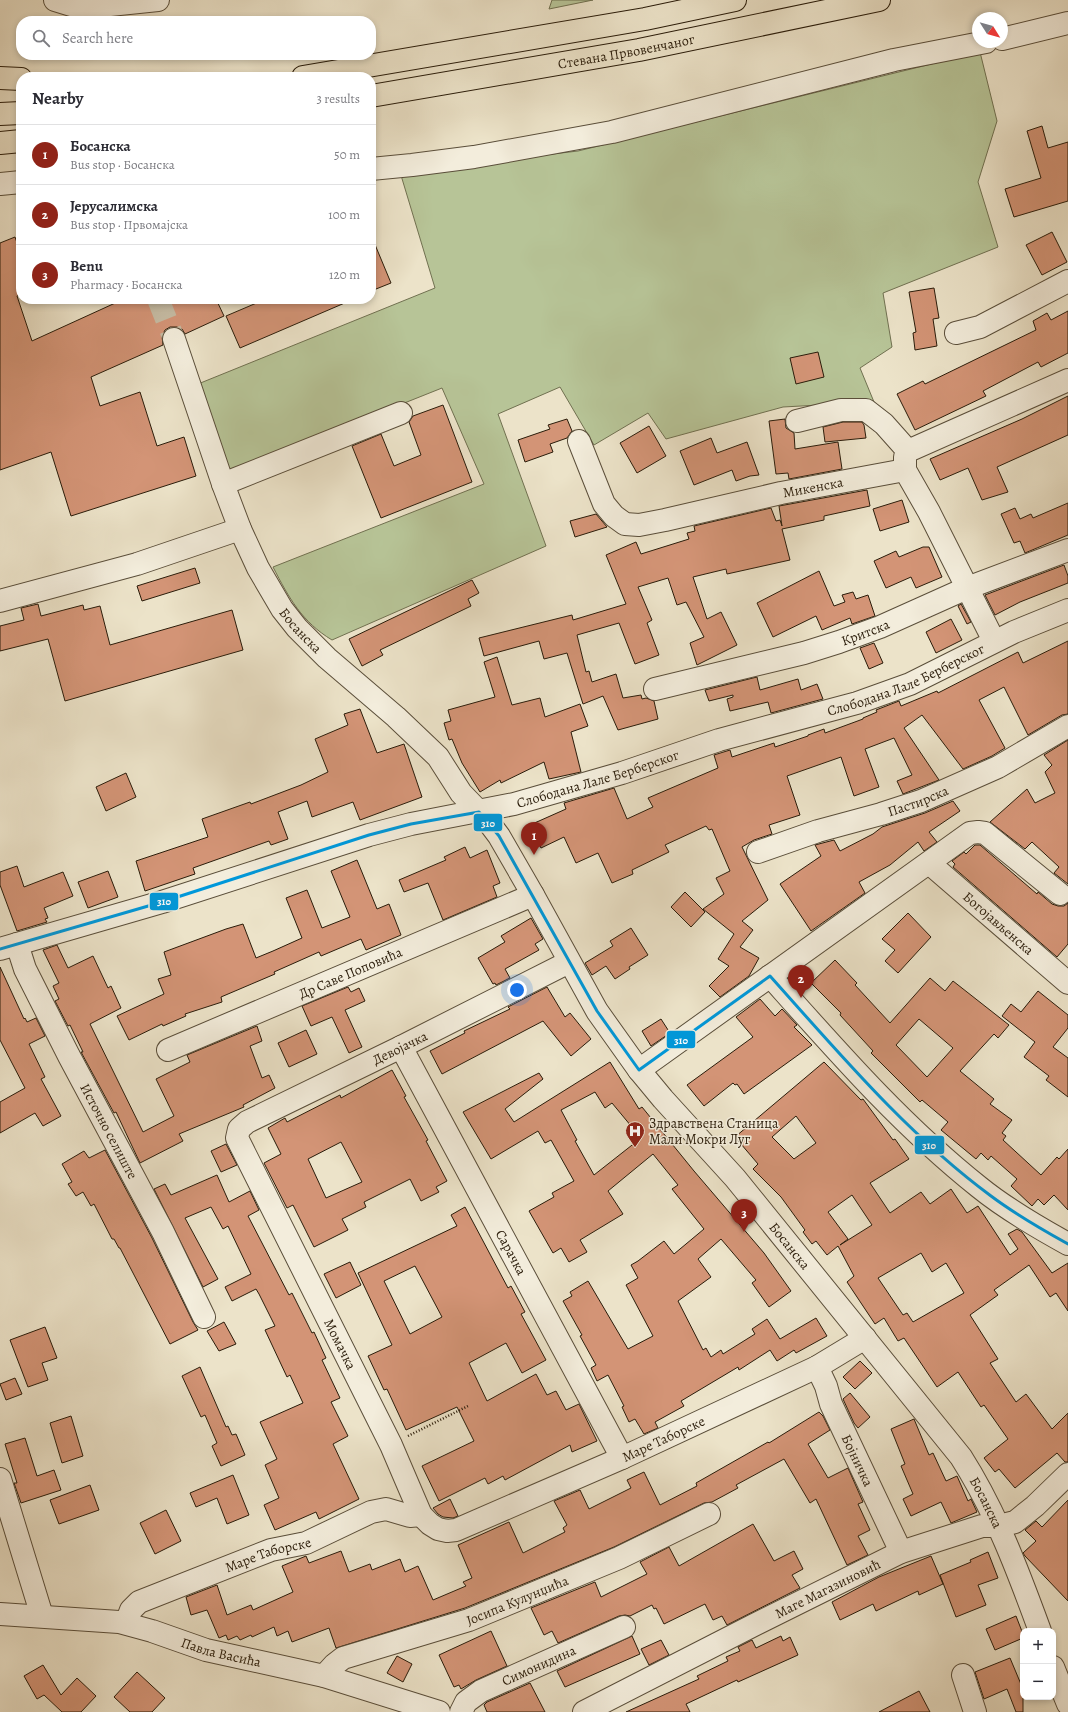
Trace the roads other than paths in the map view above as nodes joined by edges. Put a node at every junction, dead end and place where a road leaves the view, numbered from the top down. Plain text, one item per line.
1 (55, 0) edge
2 (158, 0) edge
3 (735, 0) edge
4 (879, 0) edge
5 (1068, 23) edge
6 (1008, 38) edge
7 (972, 45) edge
8 (332, 72) edge
9 (0, 78) edge
10 (16, 79) edge
11 (376, 95) edge
12 (16, 113) edge
13 (0, 114) edge
14 (16, 141) edge
15 (0, 143) edge
16 (376, 169) edge
17 (16, 182) edge
18 (0, 184) edge
19 (1068, 281) edge
20 (956, 332) dead end
21 (174, 339) tunnel mouth
22 (1068, 380) edge
23 (401, 413) dead end
24 (797, 421) dead end
25 (579, 441) dead end
26 (906, 460) junction
27 (223, 484) junction
28 (240, 529) junction
29 (1068, 550) edge
30 (967, 588) junction
31 (0, 601) edge
32 (1068, 610) edge
33 (994, 641) junction
34 (655, 689) dead end
35 (1068, 726) edge
36 (479, 812) junction
37 (758, 852) dead end
38 (929, 863) junction
39 (1060, 894) dead end
40 (533, 895) junction
41 (8, 947) edge
42 (569, 962) junction
43 (770, 976) junction
44 (1068, 983) edge
45 (401, 1047) junction
46 (168, 1050) dead end
47 (639, 1070) junction
48 (237, 1138) joint
49 (1068, 1244) edge
50 (204, 1317) dead end
51 (865, 1338) junction
52 (818, 1367) junction
53 (622, 1458) junction
54 (1068, 1474) edge
55 (0, 1479) edge
56 (709, 1514) dead end
57 (421, 1515) junction
58 (999, 1526) junction
59 (456, 1530) joint
60 (902, 1552) junction
61 (0, 1614) edge
62 (42, 1616) junction
63 (126, 1623) junction
64 (624, 1627) dead end
65 (1039, 1628) edge
66 (1058, 1666) edge
67 (963, 1675) dead end
68 (324, 1676) junction
69 (1068, 1704) edge
70 (439, 1712) edge
71 (461, 1712) edge
72 (584, 1712) edge
73 (975, 1712) edge

1 - 2 street
3 - 8 highway, Стевана Првовенчаног
4 - 11 highway, Стевана Првовенчаног
5 - 6 street
7 - 16 street
9 - 10 highway
12 - 13 highway
14 - 15 highway
17 - 18 street
19 - 20 street
21 - 27 street, Босанска
22 - 26 street, Микенска
23 - 27 street
24 - 26 street
25 - 26 street, Микенска
26 - 30 street
27 - 28 street, Босанска
28 - 31 street
28 - 36 street, Босанска
29 - 30 street, Критска
30 - 33 street
30 - 34 street, Критска
32 - 33 street, Слободана Лале Берберског
33 - 36 street, Слободана Лале Берберског
35 - 37 street, Пастирска
36 - 40 street, Босанска
36 - 41 street, Слободана Лале Берберског
38 - 39 street
38 - 43 street
38 - 44 street, Богојављенска
40 - 42 street, Босанска
40 - 46 street, Др Саве Поповића
41 - 50 street, Источно селиште
42 - 45 street, Девојачка
42 - 47 street, Босанска
43 - 47 street
43 - 49 street
45 - 48 street, Девојачка
45 - 53 street, Сарачка
47 - 51 street, Босанска
48 - 57 street, Момачка
51 - 52 street, Маре Таборске
51 - 58 street, Босанска
52 - 53 street, Маре Таборске
52 - 60 street, Бојничка
53 - 59 street, Маре Таборске
54 - 58 street, Маге Магазиновић
55 - 62 street
56 - 68 street, Јосипа Кулунџића
57 - 59 street, Момачка
57 - 63 street, Маре Таборске
58 - 60 street, Маге Магазиновић
58 - 65 street, Босанска
60 - 72 street, Маге Магазиновић
61 - 62 street, Павла Васића
62 - 63 street, Павла Васића
63 - 68 street, Павла Васића
64 - 71 street, Симонидина
66 - 69 street
67 - 73 street
68 - 70 street, Павла Васића

